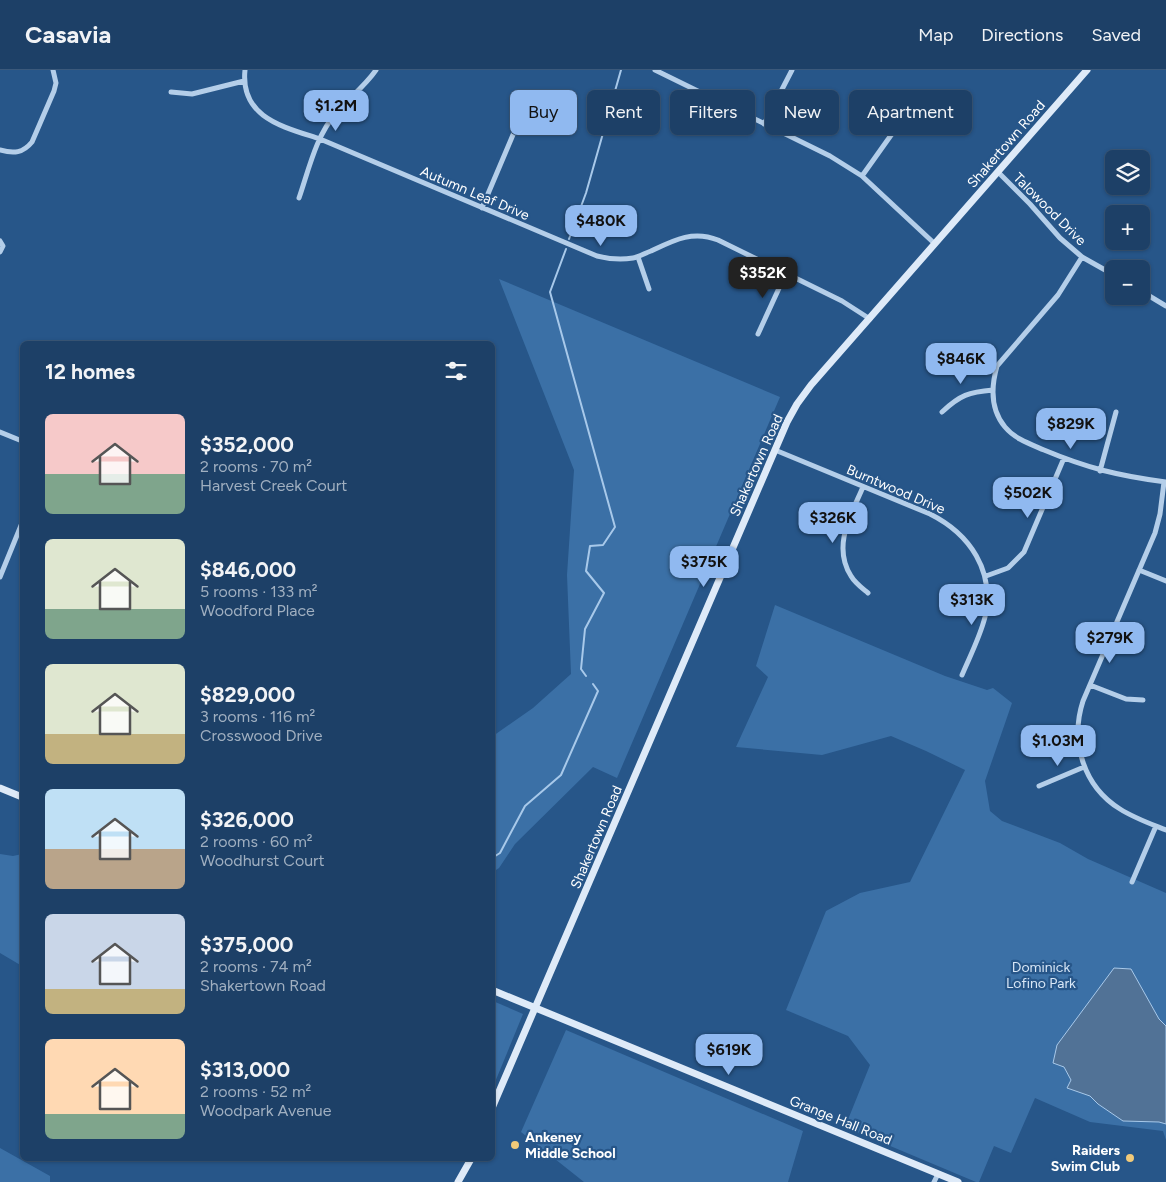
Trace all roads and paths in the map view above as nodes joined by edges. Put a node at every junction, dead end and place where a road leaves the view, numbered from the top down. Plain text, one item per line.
1 (53, 70) edge
2 (245, 70) edge
3 (376, 70) edge
4 (655, 70) edge
5 (672, 70) edge
6 (792, 70) edge
7 (1088, 70) edge
8 (669, 77) junction
9 (244, 81) junction
10 (171, 92) dead end
11 (764, 124) junction
12 (513, 135) edge
13 (891, 135) edge
14 (320, 139) junction
15 (0, 150) edge
16 (998, 172) junction
17 (862, 176) junction
18 (298, 198) dead end
19 (482, 208) junction
20 (0, 241) edge
21 (935, 244) junction
22 (0, 252) edge
23 (638, 257) junction
24 (1082, 257) junction
25 (1105, 270) edge
26 (786, 273) junction
27 (649, 289) dead end
28 (1150, 296) edge
29 (1166, 306) edge
30 (870, 319) junction
31 (758, 334) dead end
32 (993, 390) junction
33 (942, 412) dead end
34 (1116, 412) dead end
35 (0, 432) edge
36 (20, 440) edge
37 (776, 450) junction
38 (1064, 458) junction
39 (1100, 471) junction
40 (1165, 482) edge
41 (863, 487) junction
42 (20, 528) edge
43 (1139, 570) junction
44 (986, 576) junction
45 (0, 577) edge
46 (1166, 581) edge
47 (868, 593) dead end
48 (962, 675) dead end
49 (1090, 685) junction
50 (1143, 700) dead end
51 (1084, 767) junction
52 (1039, 786) dead end
53 (0, 788) edge
54 (20, 796) edge
55 (1156, 826) junction
56 (1166, 830) edge
57 (1132, 882) dead end
58 (495, 991) edge
59 (536, 1008) junction
60 (495, 1101) edge
61 (470, 1161) edge
62 (938, 1174) junction
63 (949, 1180) edge
64 (458, 1182) edge
65 (934, 1182) edge
66 (958, 1182) edge

1 - 15 street
2 - 9 street
3 - 14 street
4 - 8 street
5 - 8 street
6 - 11 street
7 - 16 street, Shakertown Road
8 - 11 street
9 - 10 street
9 - 14 street, Autumn Leaf Drive
11 - 17 street
12 - 19 street
13 - 17 street
14 - 18 street
14 - 19 street, Autumn Leaf Drive
16 - 21 street, Shakertown Road
16 - 24 street, Talowood Drive
17 - 21 street
19 - 23 street, Autumn Leaf Drive
20 - 22 street
21 - 30 street, Shakertown Road
23 - 26 street, Autumn Leaf Drive
23 - 27 street
24 - 25 street, Talowood Drive
24 - 32 street
26 - 30 street, Autumn Leaf Drive
26 - 31 street
28 - 29 street
30 - 37 street, Shakertown Road
32 - 33 street
32 - 38 street
34 - 39 street
35 - 36 street
37 - 41 street, Burntwood Drive
37 - 59 street, Shakertown Road
38 - 39 street
38 - 44 street
39 - 40 street
40 - 43 street
41 - 44 street, Burntwood Drive
41 - 47 street
42 - 45 street
43 - 46 street
43 - 49 street
44 - 48 street
49 - 50 street
49 - 51 street
51 - 52 street
51 - 55 street
53 - 54 street
55 - 56 street
55 - 57 street
58 - 59 street, Grange Hall Road
59 - 60 street, Shakertown Road
59 - 62 street, Grange Hall Road
61 - 64 street
62 - 63 street, Grange Hall Road
62 - 65 street
63 - 66 street, Grange Hall Road

